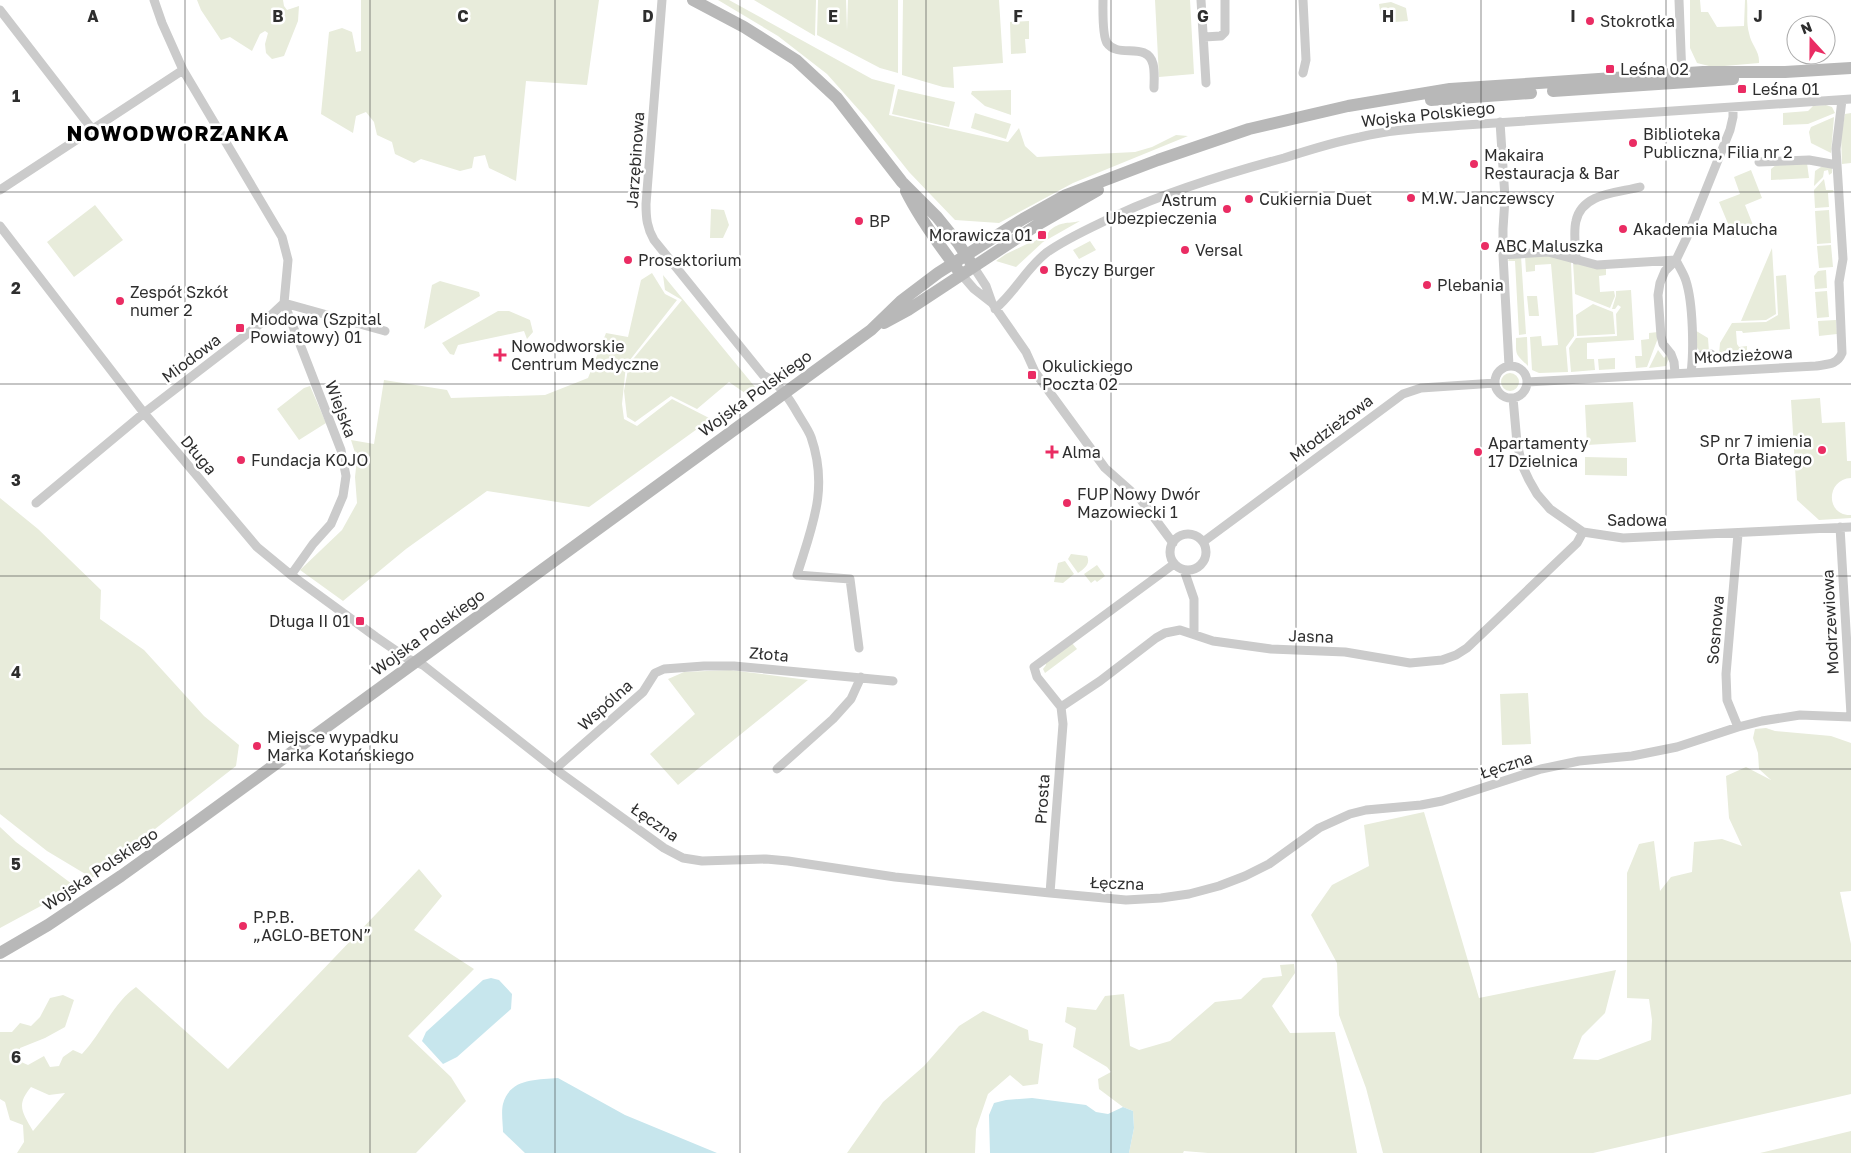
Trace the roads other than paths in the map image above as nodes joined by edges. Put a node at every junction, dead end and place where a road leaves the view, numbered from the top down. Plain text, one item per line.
1 (154, 0) edge
2 (662, 0) edge
3 (693, 0) edge
4 (1103, 0) edge
5 (1201, 0) edge
6 (1225, 0) edge
7 (1303, 0) edge
8 (1679, 0) edge
9 (0, 10) edge
10 (1204, 37) junction
11 (1851, 68) edge
12 (183, 70) junction
13 (1303, 73) dead end
14 (1682, 79) junction
15 (1206, 83) dead end
16 (1154, 88) dead end
17 (1847, 100) edge
18 (1734, 107) junction
19 (1500, 122) junction
20 (92, 129) junction
21 (1759, 162) dead end
22 (1837, 165) junction
23 (1130, 171) junction
24 (902, 182) junction
25 (1640, 188) dead end
26 (0, 190) edge
27 (0, 226) edge
28 (966, 255) junction
29 (1503, 255) junction
30 (1576, 260) junction
31 (1676, 260) junction
32 (953, 264) junction
33 (973, 266) junction
34 (961, 274) junction
35 (284, 303) junction
36 (993, 306) junction
37 (1851, 316) edge
38 (1841, 317) junction
39 (871, 330) junction
40 (386, 331) dead end
41 (1711, 354) dead end
42 (1693, 356) junction
43 (1509, 366) junction
44 (1691, 372) junction
45 (1675, 373) junction
46 (1527, 382) junction
47 (1495, 383) junction
48 (784, 392) junction
49 (1513, 398) junction
50 (144, 412) junction
51 (36, 503) dead end
52 (1840, 527) junction
53 (1851, 527) edge
54 (1583, 532) junction
55 (1738, 534) junction
56 (1203, 542) junction
57 (1173, 543) junction
58 (1174, 564) junction
59 (1184, 570) junction
60 (291, 575) junction
61 (1194, 634) junction
62 (859, 648) dead end
63 (415, 662) junction
64 (674, 667) joint
65 (861, 677) junction
66 (893, 681) dead end
67 (1061, 707) junction
68 (1851, 716) edge
69 (1738, 726) junction
70 (556, 769) junction
71 (777, 769) dead end
72 (1050, 893) junction
73 (0, 954) edge

1 - 12 street
2 - 48 street, Jarzębinowa
3 - 24 main road
4 - 16 street
5 - 10 street
6 - 10 street
7 - 13 street
8 - 14 street
9 - 20 street
10 - 15 street
11 - 14 main road, Wojska Polskiego
12 - 20 street
12 - 35 street
14 - 23 main road, Wojska Polskiego
17 - 18 street, Wojska Polskiego
17 - 22 street
18 - 19 street, Wojska Polskiego
18 - 31 street
19 - 29 street
19 - 36 street, Wojska Polskiego
20 - 26 street
21 - 22 street
22 - 38 street
23 - 28 main road, Wojska Polskiego
23 - 33 main road, Wojska Polskiego
24 - 28 main road
24 - 32 main road
25 - 30 street
27 - 50 street, Długa
28 - 32 main road, Wojska Polskiego
28 - 33 main road
29 - 30 street
29 - 43 street
30 - 31 street
31 - 42 street
31 - 45 street
32 - 34 main road
32 - 39 main road, Wojska Polskiego
33 - 34 main road, Wojska Polskiego
33 - 36 street
34 - 36 street
34 - 39 main road, Wojska Polskiego
35 - 40 street
35 - 50 street, Miodowa
35 - 60 street, Wiejska
36 - 57 street
37 - 38 street
38 - 44 street, Młodzieżowa
39 - 48 main road, Wojska Polskiego
41 - 42 street
42 - 44 street
43 - 46 street
43 - 47 street
44 - 45 street, Młodzieżowa
45 - 46 street, Młodzieżowa
46 - 49 street
47 - 49 street
47 - 56 street, Młodzieżowa
48 - 62 street, Jarzębinowa
48 - 63 main road, Wojska Polskiego
49 - 54 street, Sadowa
50 - 51 street, Miodowa
50 - 60 street, Długa
52 - 53 street, Sadowa
52 - 55 street, Sadowa
52 - 68 street, Modrzewiowa
54 - 55 street, Sadowa
54 - 61 street, Jasna
55 - 69 street, Sosnowa
56 - 57 street
56 - 59 street
57 - 58 street
58 - 59 street
58 - 67 street
59 - 61 street
60 - 63 street, Długa
61 - 67 street, Jasna
63 - 70 street, Łęczna
63 - 73 main road, Wojska Polskiego
64 - 65 street, Złota
64 - 70 street, Wspólna
65 - 66 street, Złota
65 - 71 street
67 - 72 street, Prosta
68 - 69 street, Łęczna
69 - 72 street, Łęczna
70 - 72 street, Łęczna

